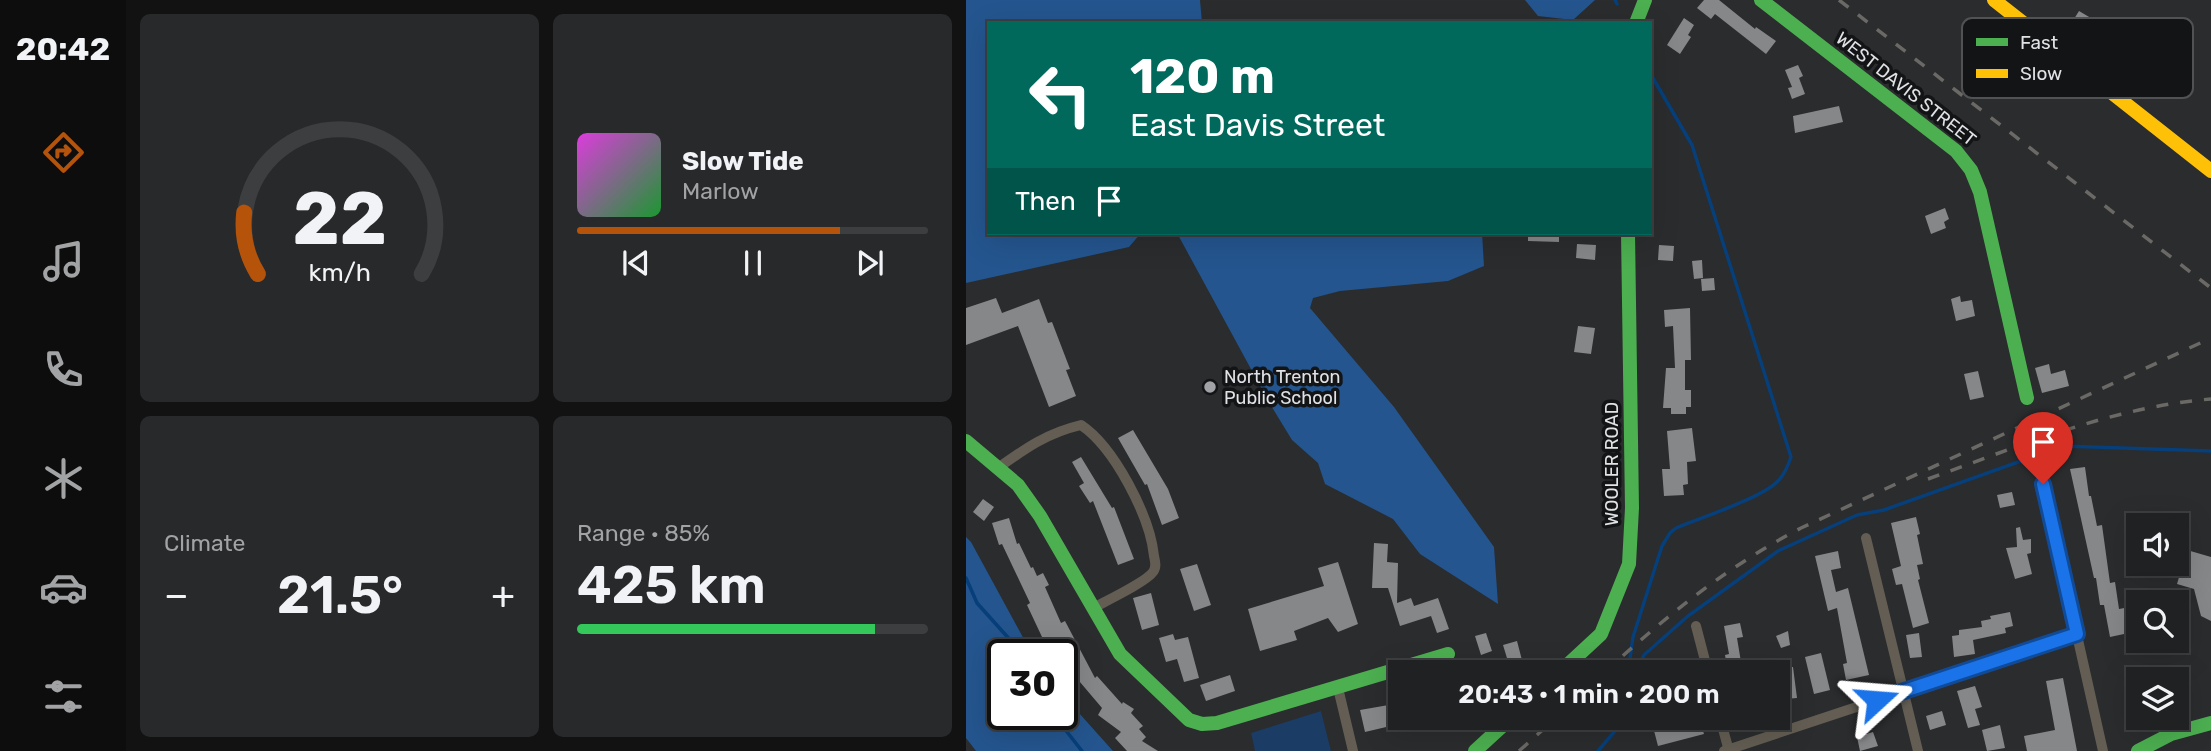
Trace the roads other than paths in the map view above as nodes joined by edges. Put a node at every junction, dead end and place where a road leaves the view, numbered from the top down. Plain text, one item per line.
1 (1645, 0) edge
2 (1761, 0) edge
3 (1994, 0) edge
4 (2017, 18) edge
5 (1637, 21) edge
6 (2118, 98) edge
7 (2211, 171) edge
8 (1628, 235) edge
9 (2027, 398) dead end
10 (966, 441) edge
11 (998, 468) junction
12 (2043, 484) dead end
13 (1866, 538) dead end
14 (1093, 608) junction
15 (1696, 626) dead end
16 (2077, 634) junction
17 (1448, 654) dead end
18 (1573, 660) edge
19 (1705, 660) edge
20 (1338, 688) junction
21 (1903, 691) junction
22 (2211, 723) edge
23 (1498, 730) edge
24 (1723, 730) edge
25 (1727, 750) edge
26 (1353, 751) edge
27 (1475, 751) edge
28 (1918, 751) edge
29 (2103, 751) edge
30 (2138, 751) edge

1 - 5 street
2 - 9 street, WEST DAVIS STREET
3 - 4 street
6 - 7 street
8 - 18 street, WOOLER ROAD
10 - 11 street
11 - 14 street
11 - 14 street
12 - 16 street
13 - 21 street
14 - 20 street
15 - 19 street
16 - 21 street
16 - 29 street
17 - 20 street
20 - 26 street
21 - 25 street
21 - 28 street
22 - 30 street
23 - 27 street
24 - 25 street

